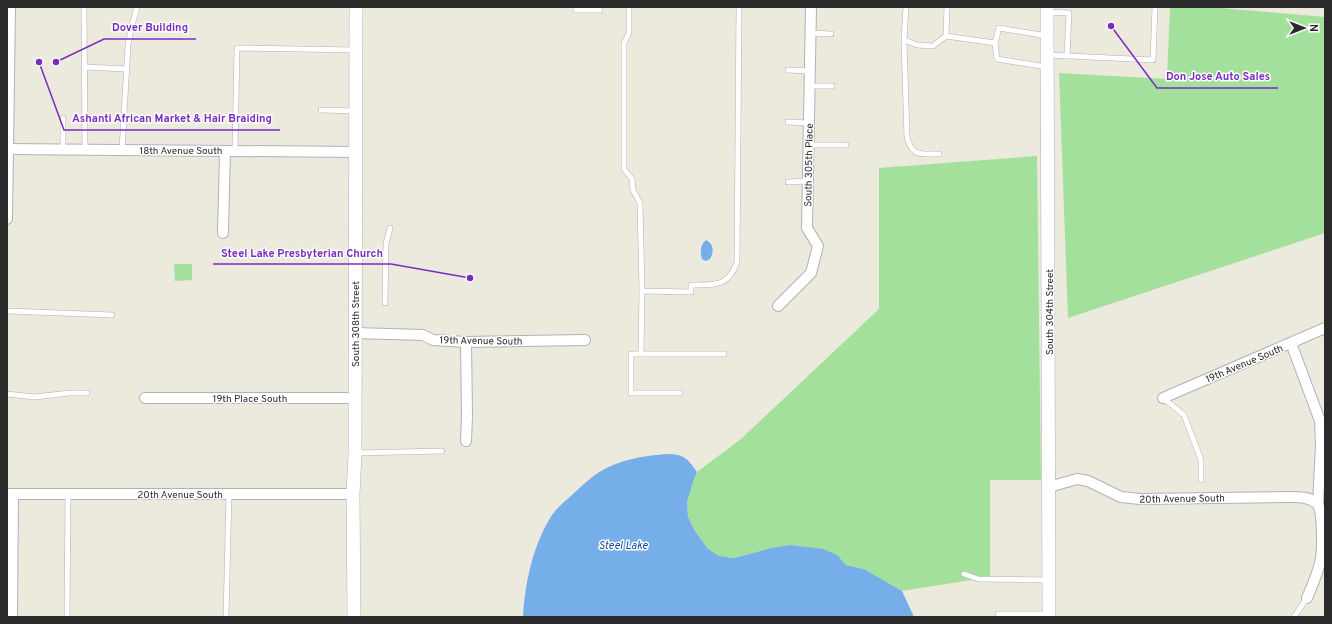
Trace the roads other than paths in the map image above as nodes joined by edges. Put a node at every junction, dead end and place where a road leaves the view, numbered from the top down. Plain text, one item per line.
1 (10, 7) edge
2 (84, 7) edge
3 (137, 7) edge
4 (356, 7) edge
5 (576, 7) edge
6 (629, 7) edge
7 (739, 7) edge
8 (811, 7) edge
9 (906, 7) edge
10 (947, 7) edge
11 (1155, 7) edge
12 (600, 10) dead end
13 (1047, 10) edge
14 (811, 34) junction
15 (831, 34) dead end
16 (946, 36) junction
17 (1048, 36) junction
18 (904, 40) junction
19 (995, 43) junction
20 (356, 50) junction
21 (1067, 56) junction
22 (1048, 61) junction
23 (85, 67) junction
24 (127, 68) junction
25 (788, 70) dead end
26 (810, 71) junction
27 (810, 86) junction
28 (832, 86) dead end
29 (321, 110) dead end
30 (356, 111) junction
31 (63, 118) dead end
32 (788, 122) dead end
33 (809, 123) junction
34 (809, 145) junction
35 (846, 145) dead end
36 (8, 149) edge
37 (63, 150) junction
38 (85, 150) junction
39 (122, 150) junction
40 (230, 151) junction
41 (356, 152) junction
42 (939, 154) dead end
43 (808, 181) junction
44 (788, 182) dead end
45 (7, 219) edge
46 (390, 228) dead end
47 (223, 233) dead end
48 (642, 292) junction
49 (385, 302) dead end
50 (778, 306) dead end
51 (7, 311) edge
52 (112, 315) dead end
53 (1325, 328) edge
54 (355, 333) junction
55 (585, 340) dead end
56 (466, 342) junction
57 (1291, 343) junction
58 (642, 354) junction
59 (724, 354) dead end
60 (87, 393) dead end
61 (680, 393) dead end
62 (7, 394) edge
63 (145, 398) dead end
64 (355, 398) junction
65 (1163, 398) joint
66 (466, 440) dead end
67 (442, 451) dead end
68 (355, 454) junction
69 (1201, 480) dead end
70 (1049, 486) junction
71 (10, 494) edge
72 (68, 494) junction
73 (229, 494) junction
74 (353, 494) junction
75 (1318, 504) junction
76 (964, 574) dead end
77 (1049, 580) junction
78 (1307, 598) joint
79 (998, 614) dead end
80 (1049, 616) edge
81 (12, 617) edge
82 (67, 617) edge
83 (226, 617) edge
84 (354, 617) edge
85 (1294, 617) edge

1 - 36 street
2 - 23 lane
3 - 24 lane
4 - 20 street, South 308th Street
5 - 12 lane
6 - 48 lane
7 - 48 lane
8 - 14 street, South 305th Place
9 - 18 lane
10 - 16 lane
11 - 21 lane
13 - 17 street, South 304th Street
13 - 21 lane
14 - 15 lane
14 - 26 street, South 305th Place
16 - 18 lane
16 - 19 lane
17 - 19 lane
17 - 22 street, South 304th Street
18 - 42 lane
19 - 22 lane
20 - 30 street, South 308th Street
20 - 40 lane
21 - 22 lane
22 - 70 street, South 304th Street
23 - 24 lane
23 - 38 lane
24 - 39 lane
25 - 26 lane
26 - 27 street, South 305th Place
27 - 28 lane
27 - 33 street, South 305th Place
29 - 30 lane
30 - 41 street, South 308th Street
31 - 37 lane
32 - 33 lane
33 - 34 street, South 305th Place
34 - 35 lane
34 - 43 street, South 305th Place
36 - 37 street, 18th Avenue South
36 - 45 street
37 - 38 street, 18th Avenue South
38 - 39 street, 18th Avenue South
39 - 40 street, 18th Avenue South
40 - 41 street, 18th Avenue South
40 - 47 street
41 - 54 street, South 308th Street
43 - 44 lane
43 - 50 street, South 305th Place
46 - 49 lane
48 - 58 lane
51 - 52 lane
53 - 57 street, 19th Avenue South
54 - 56 street, 19th Avenue South
54 - 64 street, South 308th Street
55 - 56 street, 19th Avenue South
56 - 66 street
57 - 65 street, 19th Avenue South
57 - 75 street
58 - 59 lane
58 - 61 lane
60 - 62 lane
63 - 64 street, 19th Place South
64 - 68 street, South 308th Street
65 - 69 lane
67 - 68 lane
68 - 74 street, South 308th Street
70 - 75 street, 20th Avenue South
70 - 77 street, South 304th Street
71 - 72 street, 20th Avenue South
71 - 81 street
72 - 73 street, 20th Avenue South
72 - 82 lane
73 - 74 street, 20th Avenue South
73 - 83 lane
74 - 84 street, South 308th Street
75 - 78 street
76 - 77 lane
77 - 80 street, South 304th Street
78 - 85 lane
79 - 80 lane

